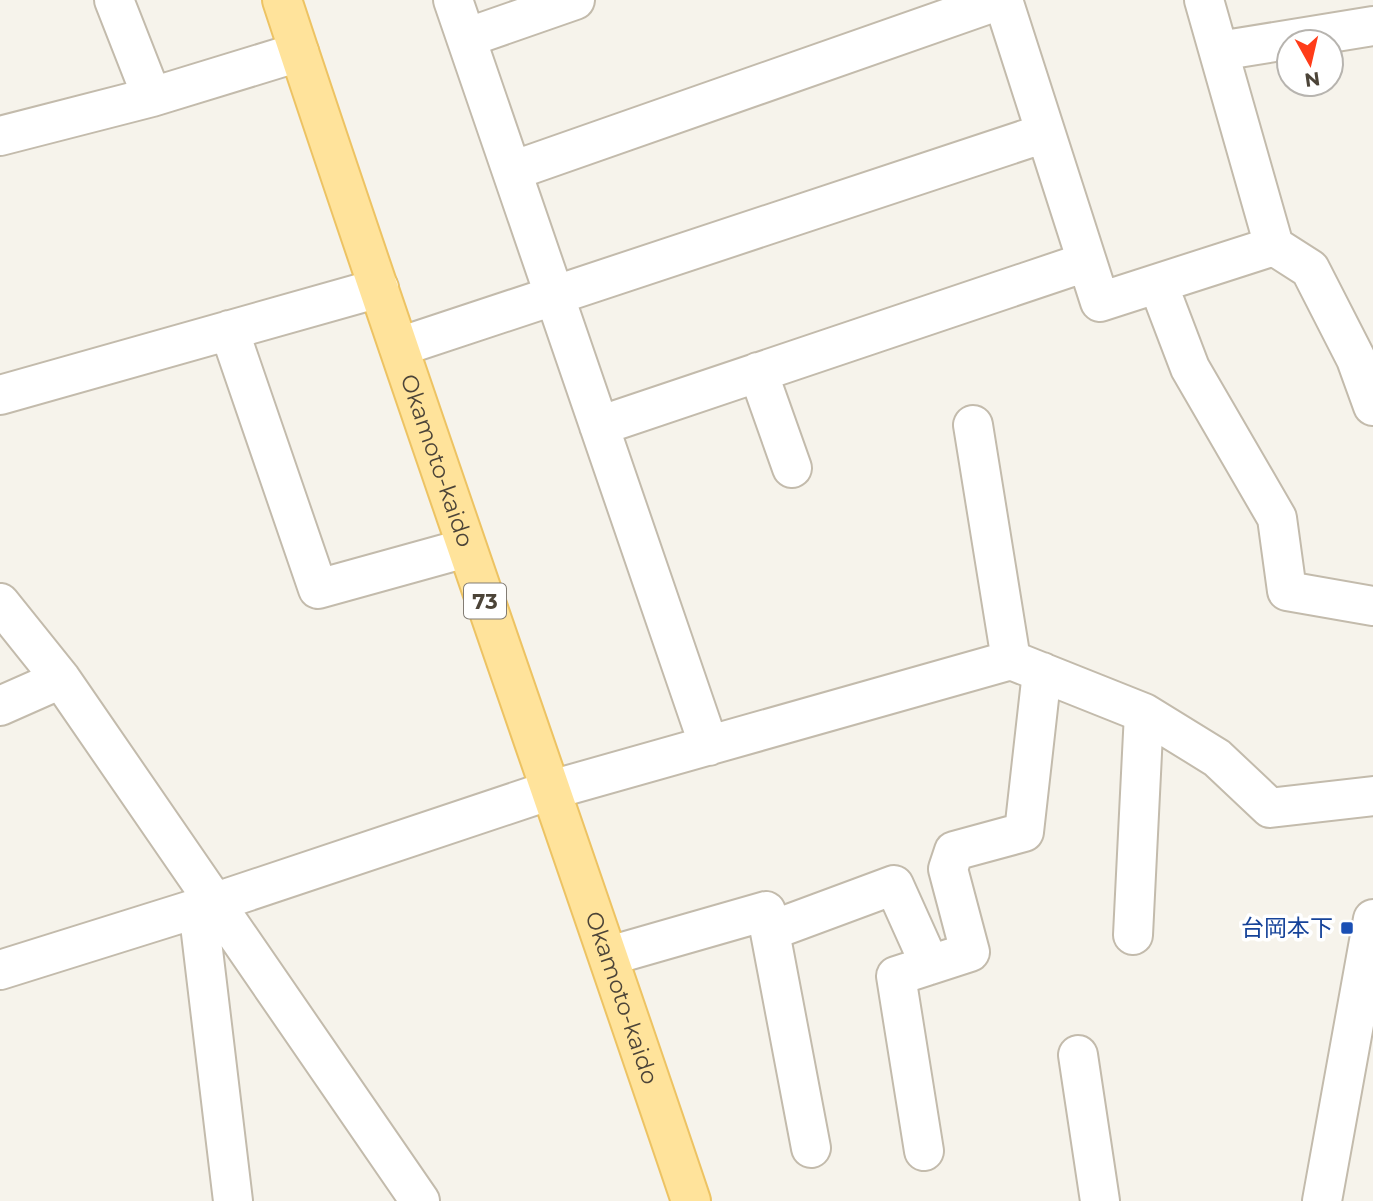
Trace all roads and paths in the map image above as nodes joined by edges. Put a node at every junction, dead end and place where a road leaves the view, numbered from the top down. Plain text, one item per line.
1 (114, 0) edge
2 (282, 0) edge
3 (453, 0) edge
4 (575, 0) edge
5 (1002, 0) edge
6 (1204, 0) edge
7 (1373, 26) edge
8 (466, 38) junction
9 (1219, 51) junction
10 (299, 52) junction
11 (152, 97) junction
12 (1045, 133) junction
13 (0, 136) edge
14 (512, 171) junction
15 (1274, 246) junction
16 (1086, 262) junction
17 (1158, 284) junction
18 (379, 288) junction
19 (555, 297) junction
20 (229, 330) junction
21 (399, 347) junction
22 (758, 372) junction
23 (0, 395) edge
24 (1373, 406) edge
25 (973, 425) dead end
26 (599, 426) junction
27 (792, 468) dead end
28 (466, 548) junction
29 (0, 603) edge
30 (1373, 606) edge
31 (1027, 666) junction
32 (61, 679) junction
33 (0, 706) edge
34 (1144, 713) junction
35 (709, 746) junction
36 (551, 790) junction
37 (1373, 796) edge
38 (207, 904) junction
39 (1373, 919) edge
40 (770, 931) junction
41 (1133, 934) dead end
42 (609, 956) junction
43 (930, 965) junction
44 (0, 970) edge
45 (1078, 1055) dead end
46 (1357, 1094) edge
47 (811, 1148) dead end
48 (924, 1151) dead end
49 (233, 1201) edge
50 (420, 1201) edge
51 (691, 1201) edge
52 (1100, 1201) edge
53 (1322, 1201) edge

1 - 11 street
2 - 10 main road, Okamoto-kaido / 73
3 - 8 street
4 - 8 street
5 - 12 street
5 - 14 street
6 - 9 street
7 - 9 street
8 - 14 street
9 - 15 street
10 - 11 street
10 - 18 main road, Okamoto-kaido / 73
11 - 13 street
12 - 16 street
12 - 19 street
14 - 19 street
15 - 17 street
15 - 24 street
16 - 17 street
16 - 22 street
17 - 30 street
18 - 20 street
18 - 21 main road, Okamoto-kaido / 73
19 - 21 street
19 - 26 street
20 - 23 street
20 - 28 street
21 - 28 main road, Okamoto-kaido / 73
22 - 26 street
22 - 27 street
25 - 31 street
26 - 35 street
28 - 36 main road, Okamoto-kaido / 73
29 - 32 street
31 - 34 street
31 - 35 street
31 - 43 street
32 - 33 street
32 - 38 street
34 - 37 street
34 - 41 street
35 - 36 street
36 - 38 street
36 - 42 main road, Okamoto-kaido / 73
38 - 44 street
38 - 49 street
38 - 50 street
39 - 46 street
40 - 42 street
40 - 43 street
40 - 47 street
42 - 51 main road, Okamoto-kaido / 73
43 - 48 street
45 - 52 street
46 - 53 street

